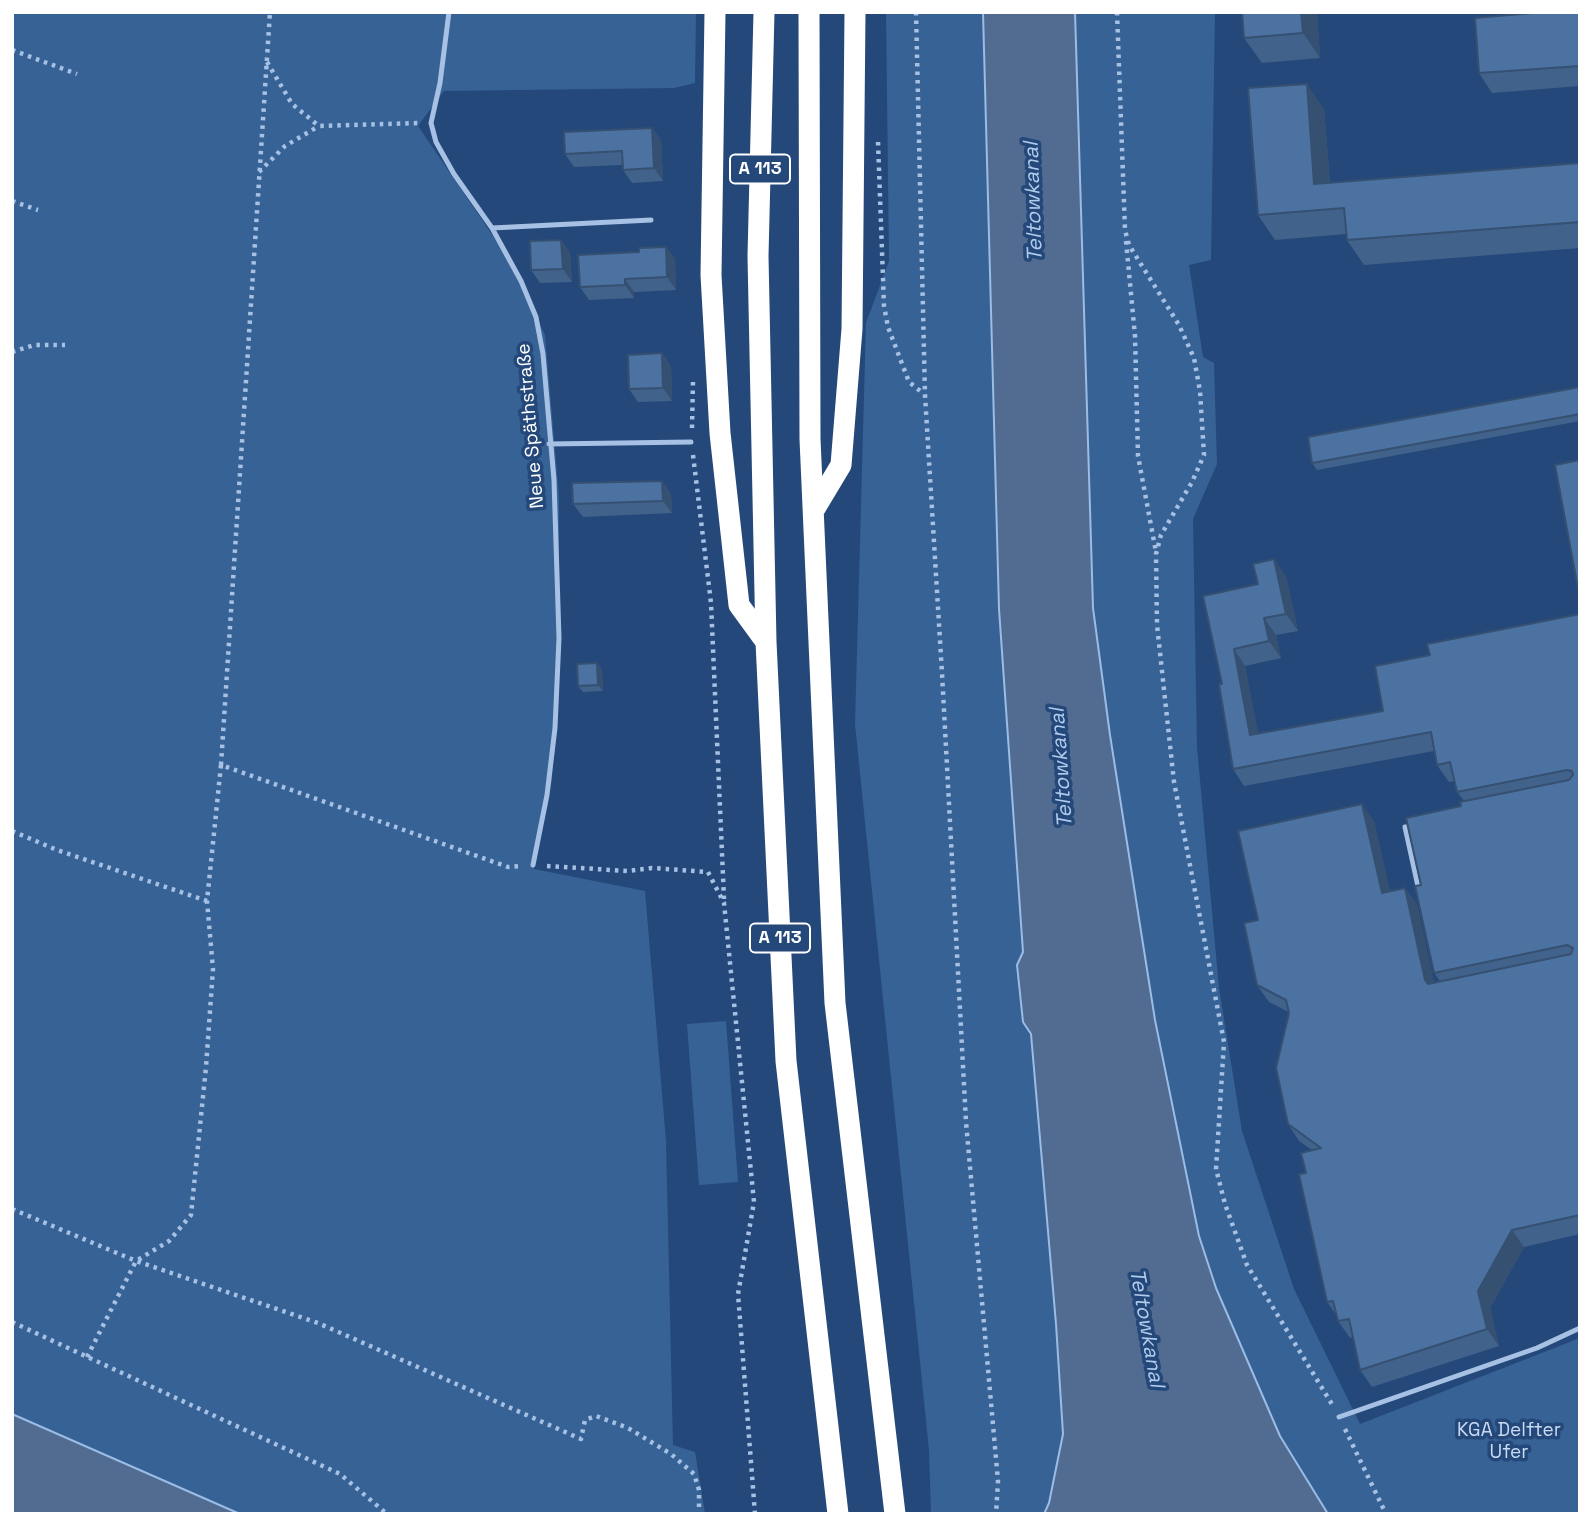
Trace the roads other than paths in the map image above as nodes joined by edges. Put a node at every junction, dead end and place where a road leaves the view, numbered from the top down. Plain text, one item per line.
1 (449, 12) edge
2 (715, 12) edge
3 (764, 12) edge
4 (809, 12) edge
5 (855, 12) edge
6 (650, 220) dead end
7 (492, 228) junction
8 (691, 442) road end
9 (550, 444) junction
10 (814, 510) junction
11 (766, 642) junction
12 (1419, 825) edge
13 (533, 865) road end
14 (1419, 892) edge
15 (1580, 1328) edge
16 (1339, 1418) road end
17 (837, 1508) edge
18 (894, 1514) edge

1 - 7 lane, Neue Späthstraße
2 - 11 highway
3 - 11 highway, A 113
4 - 10 highway, A 113
5 - 10 highway
6 - 7 lane
7 - 9 lane, Neue Späthstraße
8 - 9 lane
9 - 13 lane, Neue Späthstraße
10 - 18 highway, A 113
11 - 17 highway, A 113
12 - 14 lane
15 - 16 lane

